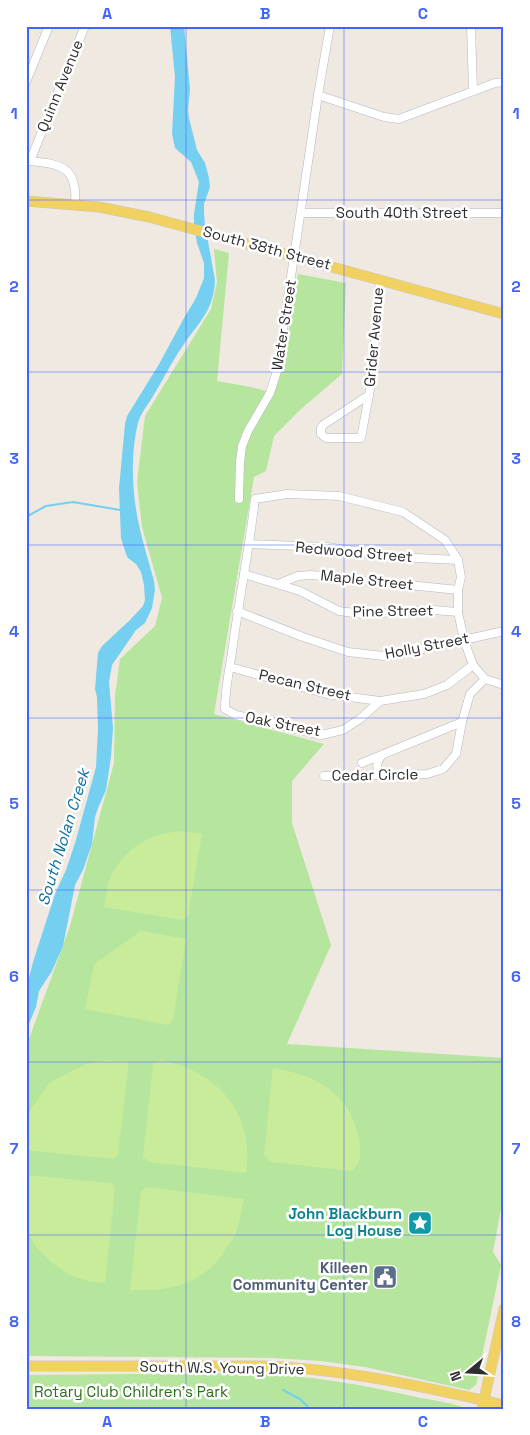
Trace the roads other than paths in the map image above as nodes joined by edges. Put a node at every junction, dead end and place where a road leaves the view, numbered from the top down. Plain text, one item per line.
1 (49, 26) edge
2 (85, 26) edge
3 (330, 26) edge
4 (471, 26) edge
5 (26, 82) edge
6 (504, 82) edge
7 (472, 91) junction
8 (318, 95) junction
9 (28, 161) edge
10 (26, 200) edge
11 (75, 204) junction
12 (301, 213) junction
13 (504, 213) edge
14 (295, 256) junction
15 (380, 279) junction
16 (504, 314) edge
17 (370, 395) junction
18 (239, 499) dead end
19 (250, 544) junction
20 (458, 560) junction
21 (244, 574) junction
22 (278, 584) junction
23 (458, 590) junction
24 (237, 611) junction
25 (458, 612) junction
26 (504, 631) edge
27 (464, 640) junction
28 (474, 665) junction
29 (230, 667) junction
30 (485, 679) junction
31 (504, 685) edge
32 (380, 701) junction
33 (462, 722) junction
34 (384, 754) junction
35 (362, 763) dead end
36 (378, 775) junction
37 (324, 776) dead end
38 (504, 1309) edge
39 (26, 1366) edge
40 (483, 1405) edge
41 (504, 1405) edge

1 - 5 street
2 - 9 street, Quinn Avenue
3 - 8 street, Water Street
4 - 7 street
6 - 7 street
7 - 8 street
8 - 12 street, Water Street
9 - 11 street, Quinn Avenue
10 - 11 main road, South 38th Street
11 - 14 main road, South 38th Street
12 - 13 street, South 40th Street
12 - 14 street, Water Street
14 - 15 main road, South 38th Street
14 - 18 street, Water Street
15 - 16 main road, South 38th Street
15 - 17 street, Grider Avenue
17 - 17 street, Grider Avenue
19 - 20 street, Redwood Street
19 - 20 street
19 - 21 street
20 - 23 street
21 - 22 street, Pine Street
21 - 24 street
22 - 23 street, Maple Street
22 - 25 street, Pine Street
23 - 25 street
24 - 27 street, Holly Street
24 - 29 street
25 - 27 street
26 - 27 street, Holly Street
27 - 28 street
28 - 30 street
28 - 32 street
29 - 32 street, Pecan Street
29 - 32 street, Oak Street
30 - 31 street
30 - 33 street, Cedar Circle
33 - 34 street
33 - 36 street, Cedar Circle
34 - 35 street
34 - 36 street
36 - 37 street, Cedar Circle
38 - 40 main road
39 - 40 main road, South W.S. Young Drive
40 - 41 main road, South W.S. Young Drive

